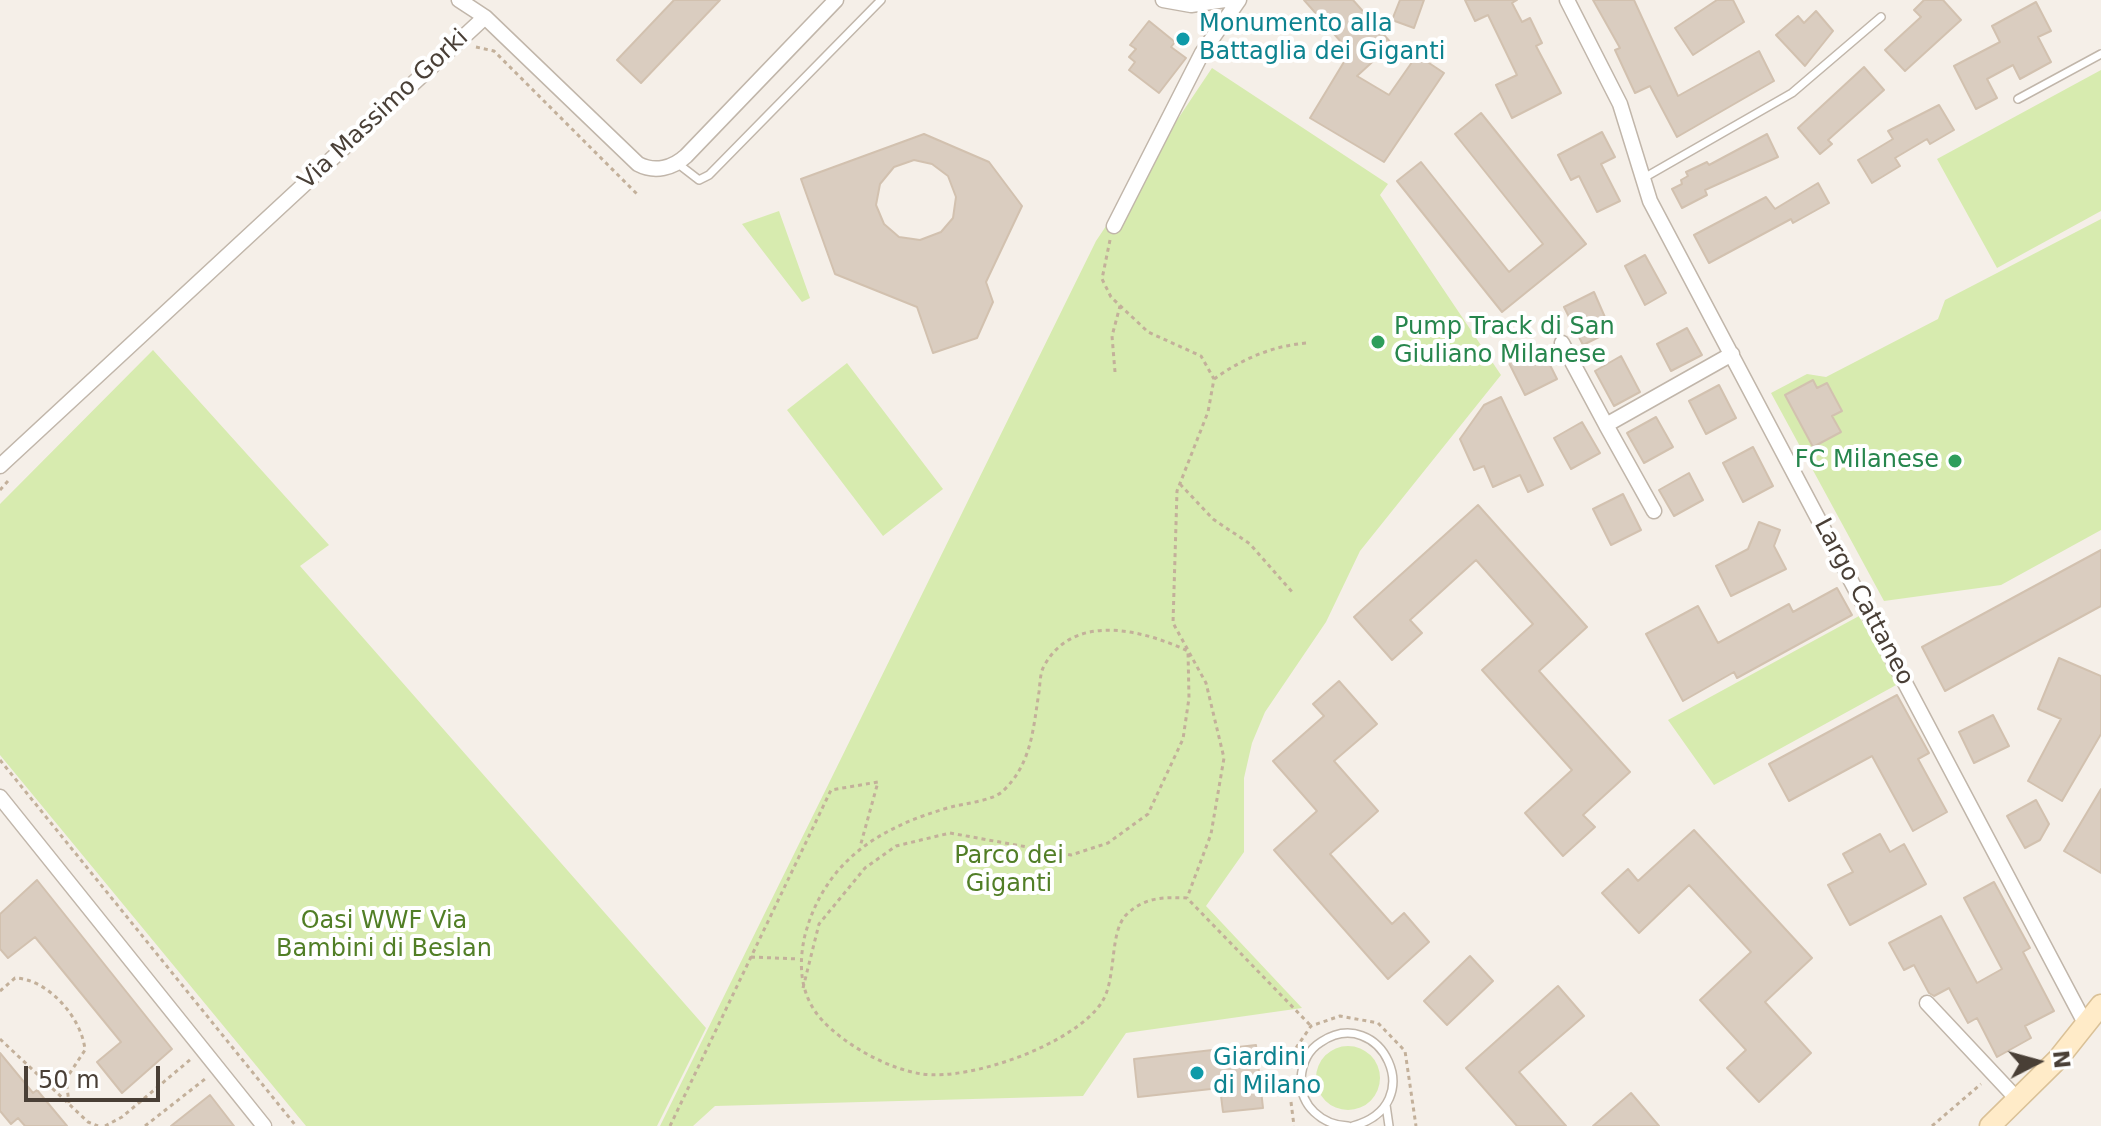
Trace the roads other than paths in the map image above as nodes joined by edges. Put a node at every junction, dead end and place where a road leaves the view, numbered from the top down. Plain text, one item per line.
1 (459, 0) edge
2 (473, 0) edge
3 (836, 0) edge
4 (881, 0) edge
5 (1163, 0) edge
6 (1225, 0) edge
7 (1239, 0) edge
8 (1567, 0) edge
9 (485, 17) junction
10 (1881, 17) dead end
11 (2101, 54) edge
12 (2018, 99) dead end
13 (677, 163) junction
14 (1640, 180) junction
15 (1114, 226) road end
16 (1562, 343) dead end
17 (1732, 354) junction
18 (1606, 425) junction
19 (0, 466) edge
20 (1654, 511) dead end
21 (0, 797) edge
22 (1927, 1003) dead end
23 (2101, 1006) edge
24 (2086, 1025) junction
25 (2018, 1100) junction
26 (1386, 1105) junction
27 (1314, 1113) junction
28 (264, 1126) edge
29 (1316, 1126) edge
30 (1350, 1126) edge
31 (1389, 1126) edge
32 (1990, 1126) edge

1 - 9 street
2 - 9 street
3 - 13 street
4 - 13 lane
5 - 6 street
7 - 15 street
8 - 14 street, Largo Cattaneo
9 - 13 street, Via Massimo Gorki
9 - 19 street, Via Massimo Gorki
10 - 14 lane
11 - 12 lane
14 - 17 street, Largo Cattaneo
16 - 18 street
17 - 18 street
17 - 24 street, Largo Cattaneo
18 - 20 street
21 - 28 street
22 - 25 street
23 - 24 street
24 - 25 street
25 - 32 street
26 - 27 lane
26 - 30 lane
26 - 31 lane
27 - 29 lane
27 - 30 lane

